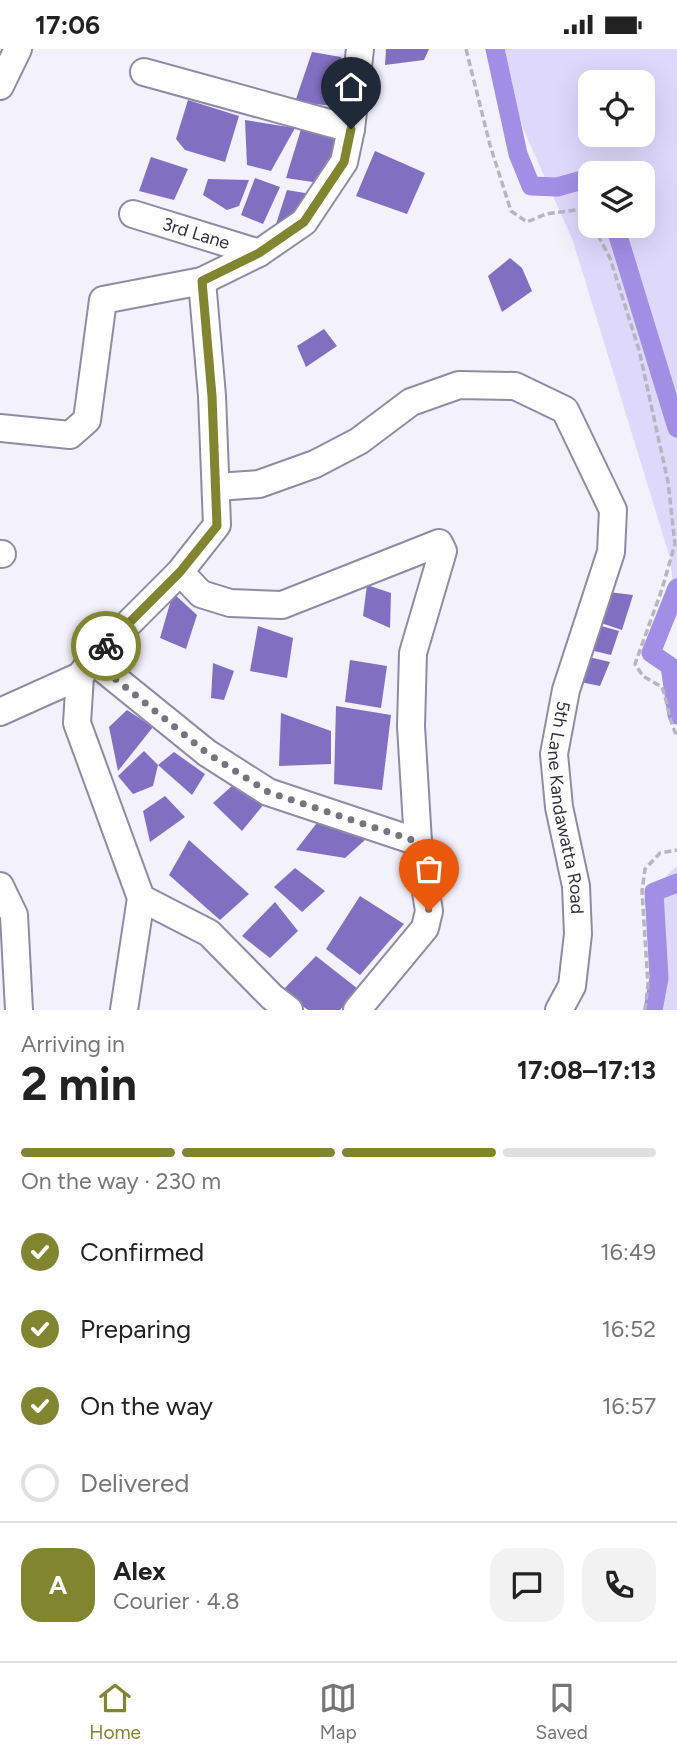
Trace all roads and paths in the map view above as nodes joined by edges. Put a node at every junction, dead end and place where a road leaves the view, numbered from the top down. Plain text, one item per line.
1 (18, 49) edge
2 (360, 49) edge
3 (466, 49) edge
4 (144, 72) dead end
5 (0, 86) edge
6 (351, 129) junction
7 (578, 212) edge
8 (132, 214) dead end
9 (599, 238) edge
10 (259, 253) junction
11 (202, 281) junction
12 (0, 428) edge
13 (217, 487) junction
14 (180, 572) junction
15 (86, 668) junction
16 (0, 712) edge
17 (677, 736) edge
18 (418, 842) junction
19 (677, 850) edge
20 (0, 886) edge
21 (141, 898) junction
22 (19, 1010) edge
23 (124, 1010) edge
24 (289, 1010) edge
25 (356, 1010) edge
26 (559, 1010) edge
27 (645, 1010) edge

1 - 5 street
2 - 6 street
3 - 7 path
4 - 6 street
6 - 10 street
8 - 10 street, 3rd Lane
9 - 17 path
10 - 11 street
11 - 12 street
11 - 13 street
13 - 14 street
13 - 26 street, 5th Lane Kandawatta Road
14 - 15 street
14 - 18 street
15 - 16 street
15 - 18 street
15 - 21 street
18 - 25 street
19 - 27 path
20 - 22 street
21 - 23 street
21 - 24 street

